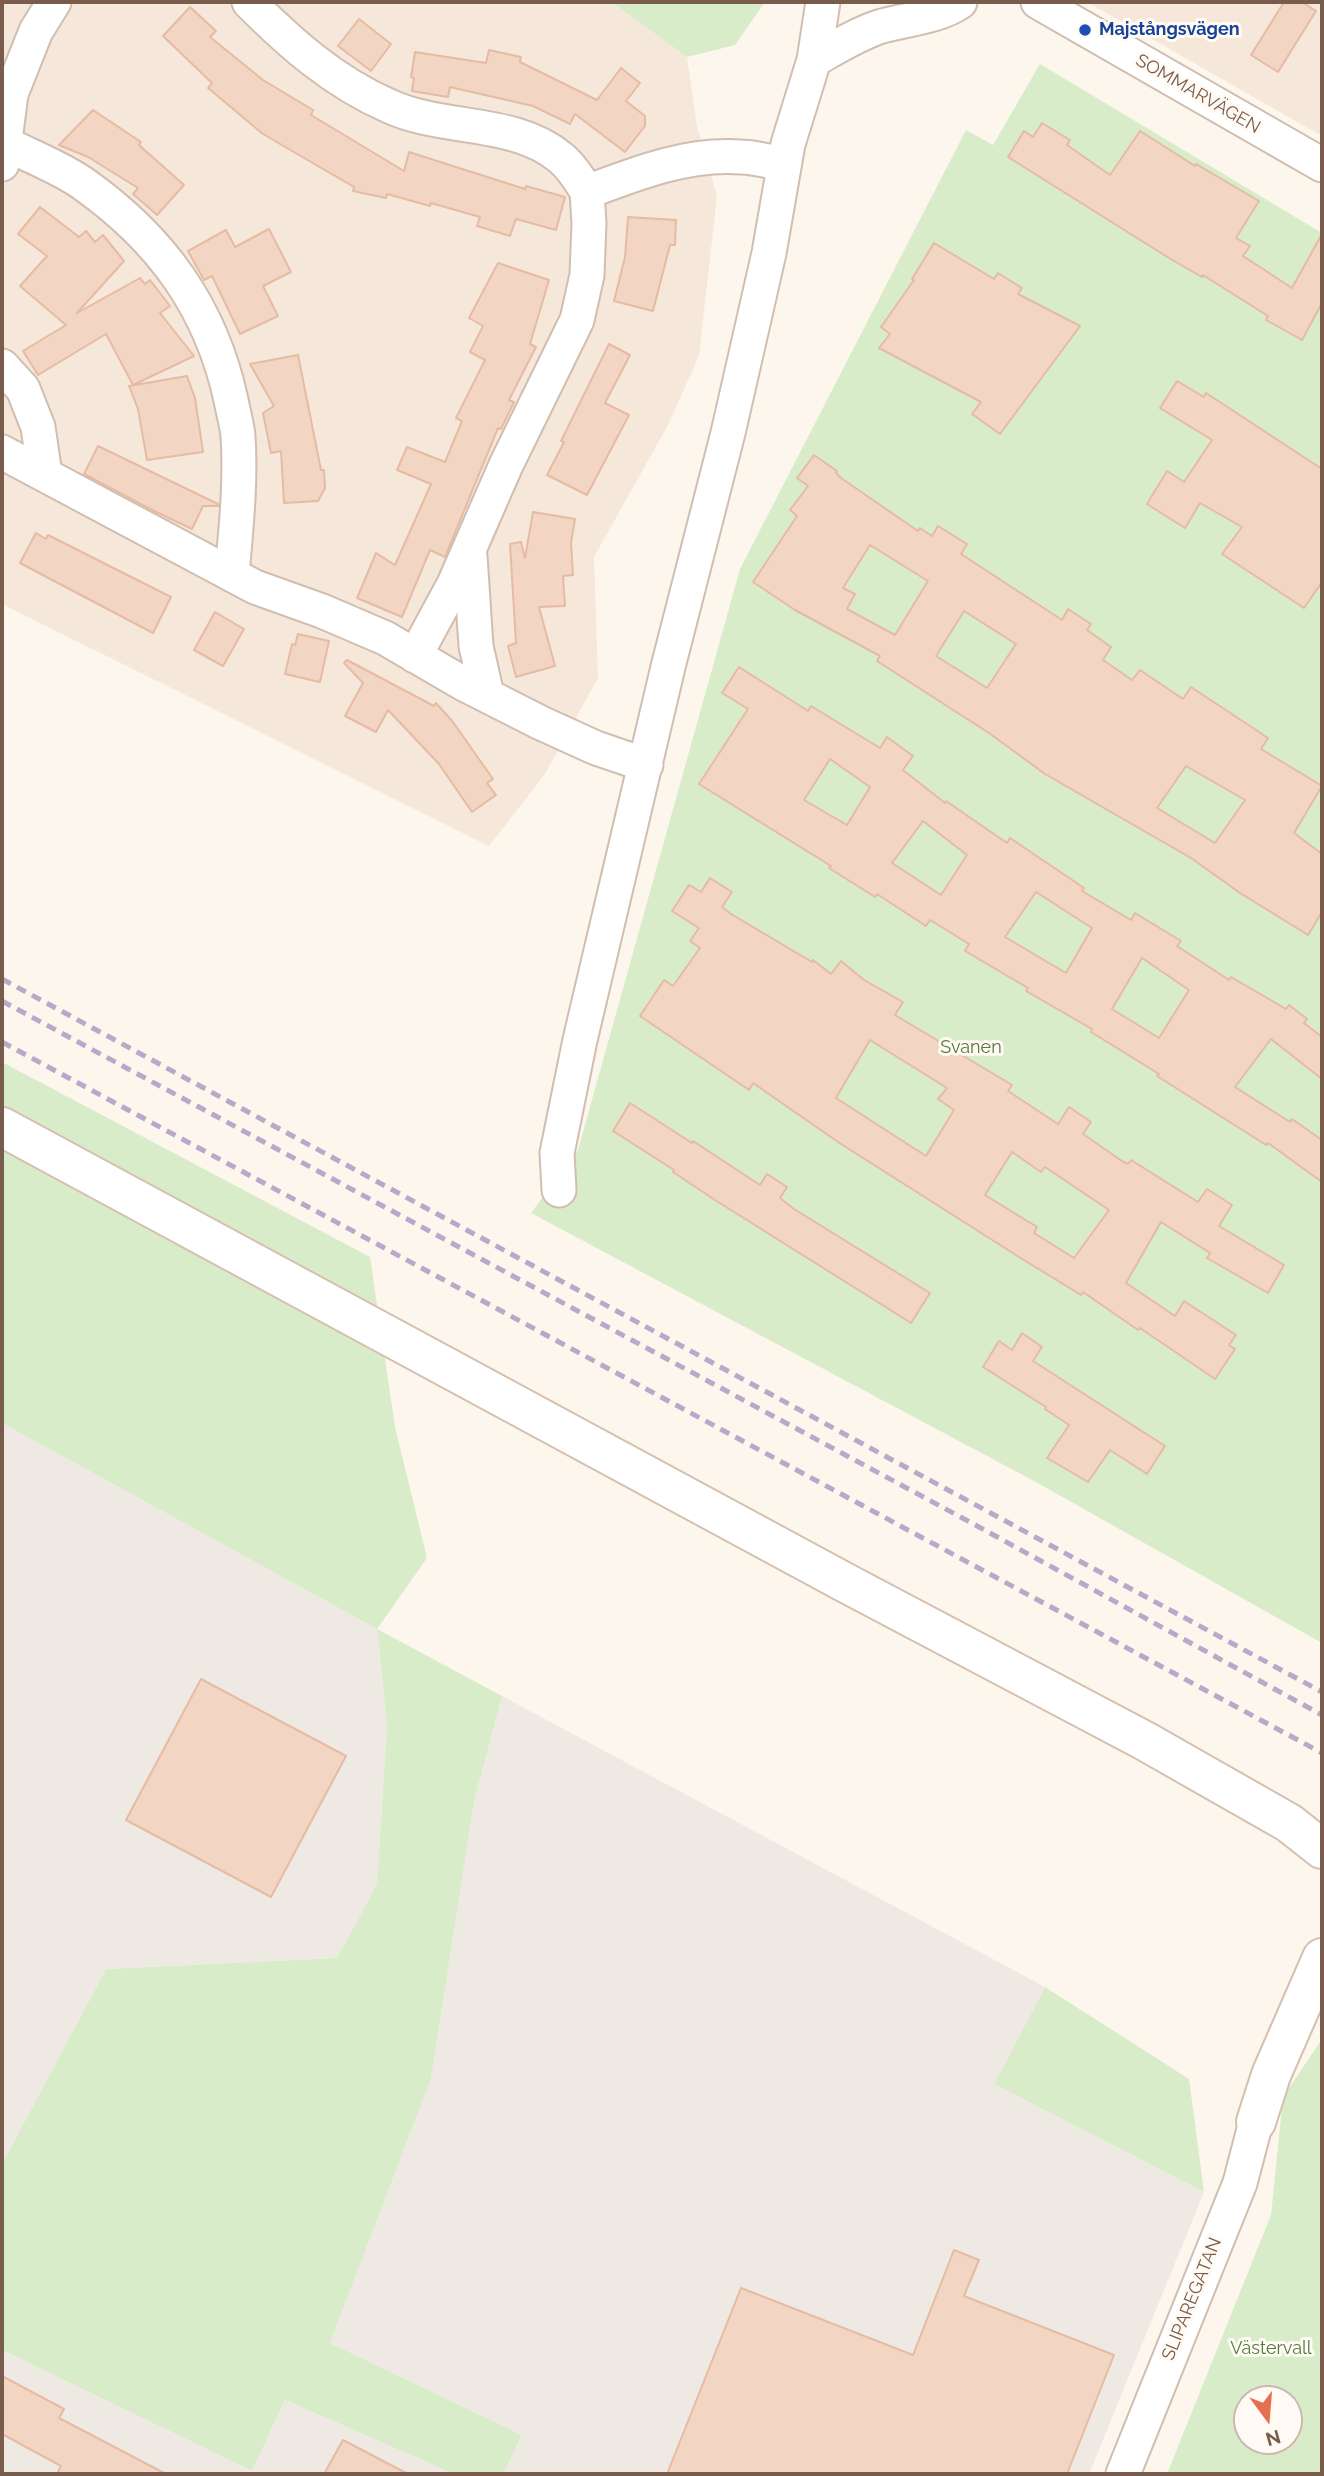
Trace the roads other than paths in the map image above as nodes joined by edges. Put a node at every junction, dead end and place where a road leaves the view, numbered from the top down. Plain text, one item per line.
1 (54, 2) edge
2 (249, 2) edge
3 (823, 2) edge
4 (960, 2) edge
5 (1038, 2) edge
6 (814, 60) junction
7 (4, 155) edge
8 (784, 164) junction
9 (1322, 165) edge
10 (587, 192) junction
11 (2, 366) edge
12 (2, 452) edge
13 (46, 475) junction
14 (470, 548) junction
15 (232, 575) junction
16 (415, 656) junction
17 (486, 695) junction
18 (646, 765) junction
19 (2, 1128) edge
20 (559, 1189) dead end
21 (1322, 1849) edge
22 (1322, 1958) edge
23 (1256, 2122) joint
24 (1122, 2474) edge

1 - 7 street
2 - 10 street
3 - 6 street
4 - 6 street
5 - 9 street, SOMMARVÄGEN
6 - 8 street
7 - 15 street
8 - 10 street
8 - 18 street
10 - 14 street
11 - 13 street
12 - 13 street
13 - 15 street
14 - 16 street
14 - 17 street
15 - 16 street
16 - 17 street
17 - 18 street
18 - 20 street
19 - 21 main road
22 - 23 main road
23 - 24 street, SLIPAREGATAN

